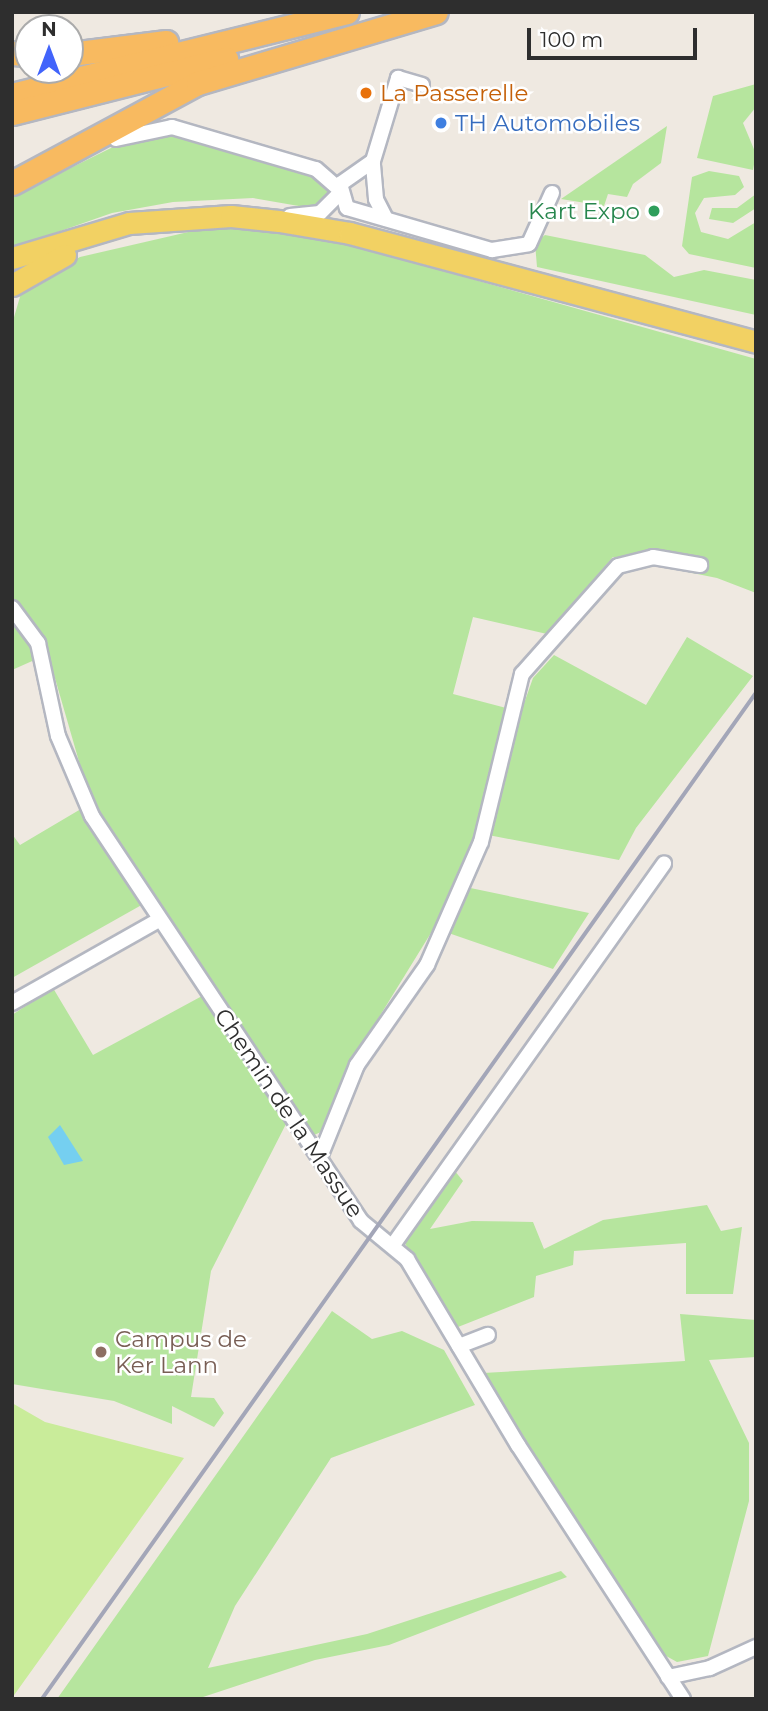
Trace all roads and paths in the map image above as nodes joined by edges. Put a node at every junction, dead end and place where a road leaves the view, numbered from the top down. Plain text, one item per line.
1 (313, 12) edge
2 (347, 12) edge
3 (418, 12) edge
4 (436, 12) edge
5 (84, 52) edge
6 (422, 85) dead end
7 (12, 95) edge
8 (12, 113) edge
9 (367, 176) junction
10 (12, 184) edge
11 (339, 192) junction
12 (552, 192) dead end
13 (376, 199) junction
14 (364, 210) junction
15 (386, 219) junction
16 (279, 221) junction
17 (152, 223) junction
18 (12, 258) edge
19 (12, 285) edge
20 (756, 342) edge
21 (700, 565) dead end
22 (12, 608) edge
23 (664, 864) dead end
24 (159, 920) junction
25 (12, 1003) edge
26 (320, 1157) junction
27 (393, 1245) junction
28 (488, 1335) dead end
29 (459, 1346) junction
30 (756, 1647) edge
31 (668, 1677) junction
32 (683, 1699) edge

1 - 5 highway
2 - 7 highway
3 - 8 highway
4 - 10 highway
6 - 9 street
9 - 11 street
9 - 13 street
10 - 11 street
11 - 14 street
11 - 16 street
12 - 15 street
13 - 14 street
13 - 15 street
14 - 15 street
16 - 17 main road
16 - 20 main road
17 - 18 main road
17 - 19 main road
21 - 26 street
22 - 24 street, Chemin de la Massue
23 - 27 street
24 - 25 street
24 - 26 street, Chemin de la Massue
26 - 27 street, Chemin de la Massue
27 - 29 street, Chemin de la Massue
28 - 29 street
29 - 31 street, Chemin de la Massue
30 - 31 street
31 - 32 street, Chemin de la Massue

